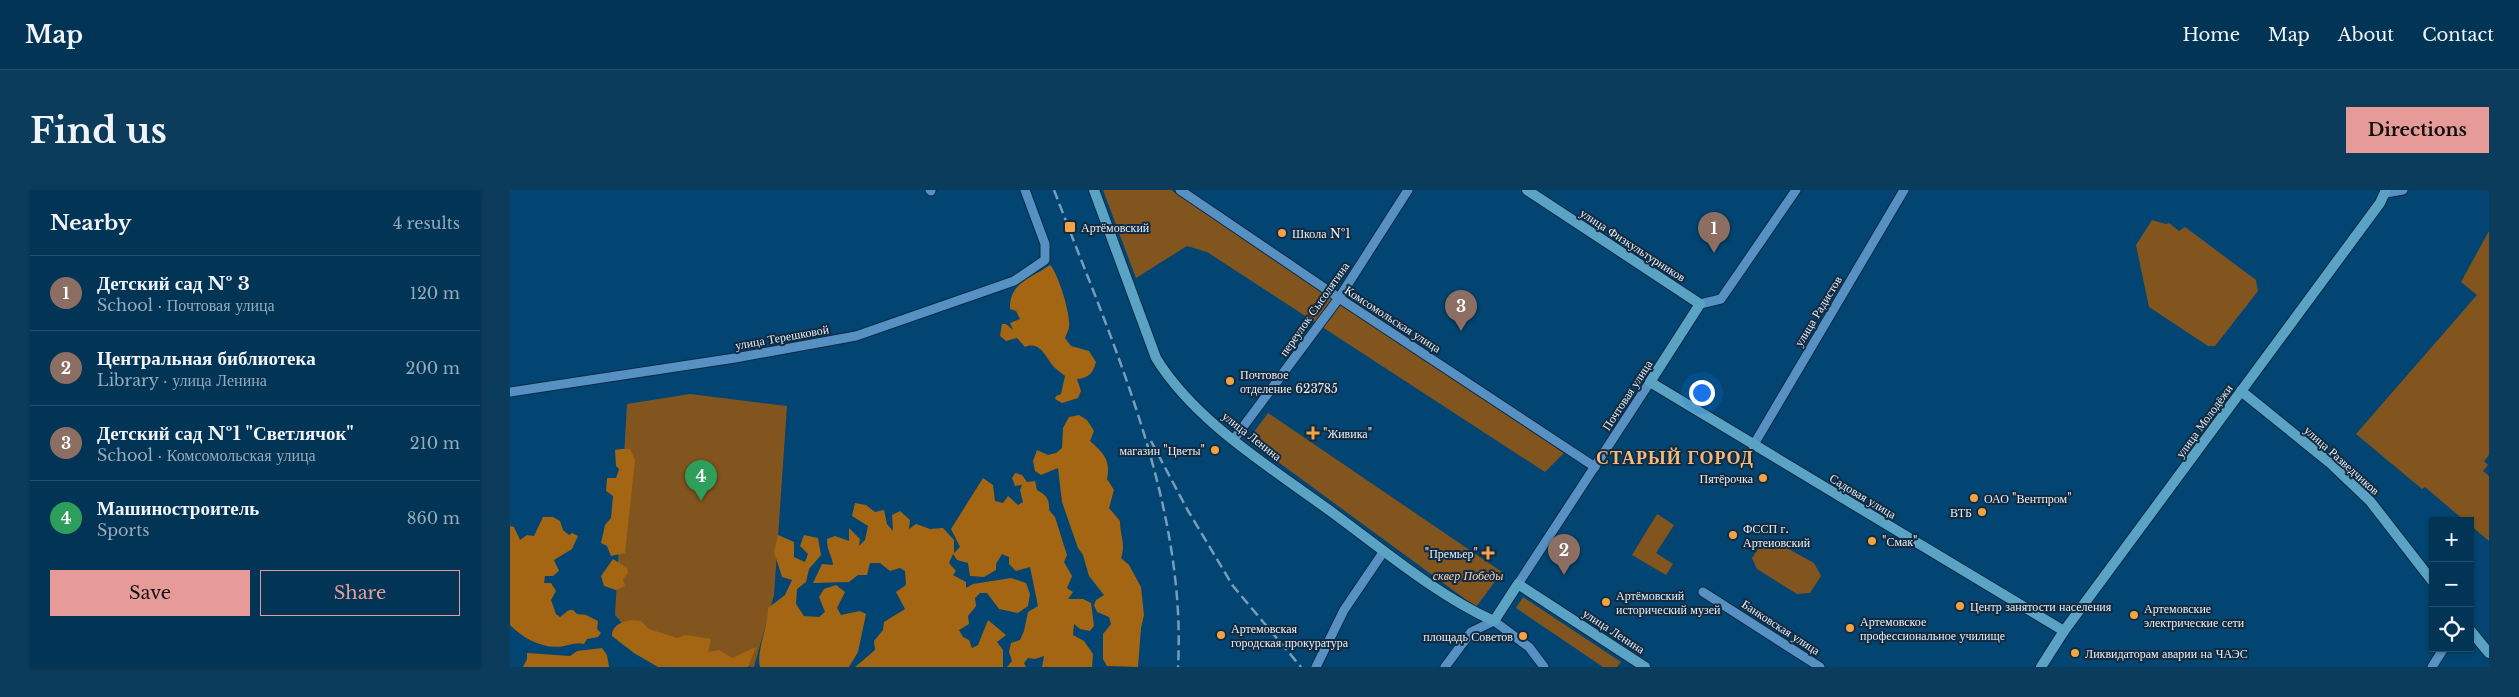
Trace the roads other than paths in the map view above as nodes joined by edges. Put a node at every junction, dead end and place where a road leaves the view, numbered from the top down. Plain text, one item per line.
1 (1025, 190) edge
2 (1094, 190) edge
3 (1180, 190) edge
4 (1408, 190) edge
5 (1527, 190) edge
6 (1796, 190) edge
7 (1904, 190) edge
8 (2403, 190) edge
9 (2386, 192) edge
10 (1339, 298) junction
11 (1700, 304) junction
12 (1650, 382) junction
13 (2241, 391) junction
14 (510, 392) edge
15 (1234, 439) junction
16 (1753, 446) junction
17 (1594, 466) junction
18 (1384, 551) junction
19 (2429, 577) edge
20 (1518, 584) junction
21 (1703, 592) dead end
22 (1494, 621) junction
23 (2064, 631) junction
24 (2474, 635) edge
25 (2441, 652) edge
26 (2489, 653) edge
27 (1316, 667) edge
28 (1445, 667) edge
29 (1544, 667) edge
30 (1645, 667) edge
31 (1820, 667) edge
32 (2041, 667) edge
33 (2432, 667) edge

1 - 14 street, улица Терешковой
2 - 15 street, улица Ленина
3 - 10 street, Комсомольская улица
4 - 10 street, переулок Сысолятина
5 - 11 street, улица Физкультурников
6 - 11 street
7 - 16 street, улица Радистов
8 - 9 street
9 - 13 street, улица Молодёжи
10 - 15 street, переулок Сысолятина
10 - 17 street, Комсомольская улица
11 - 12 street, Почтовая улица
12 - 16 street, Садовая улица
12 - 17 street, Почтовая улица
13 - 19 street, улица Разведчиков
13 - 23 street, улица Молодёжи
15 - 18 street, улица Ленина
16 - 23 street, Садовая улица
17 - 20 street, Почтовая улица
18 - 22 street, улица Ленина
18 - 27 street
20 - 22 street, Почтовая улица
20 - 30 street, улица Ленина
21 - 31 street, Банковская улица
22 - 28 street
22 - 29 street
23 - 32 street, улица Молодёжи
24 - 26 street
25 - 33 street

